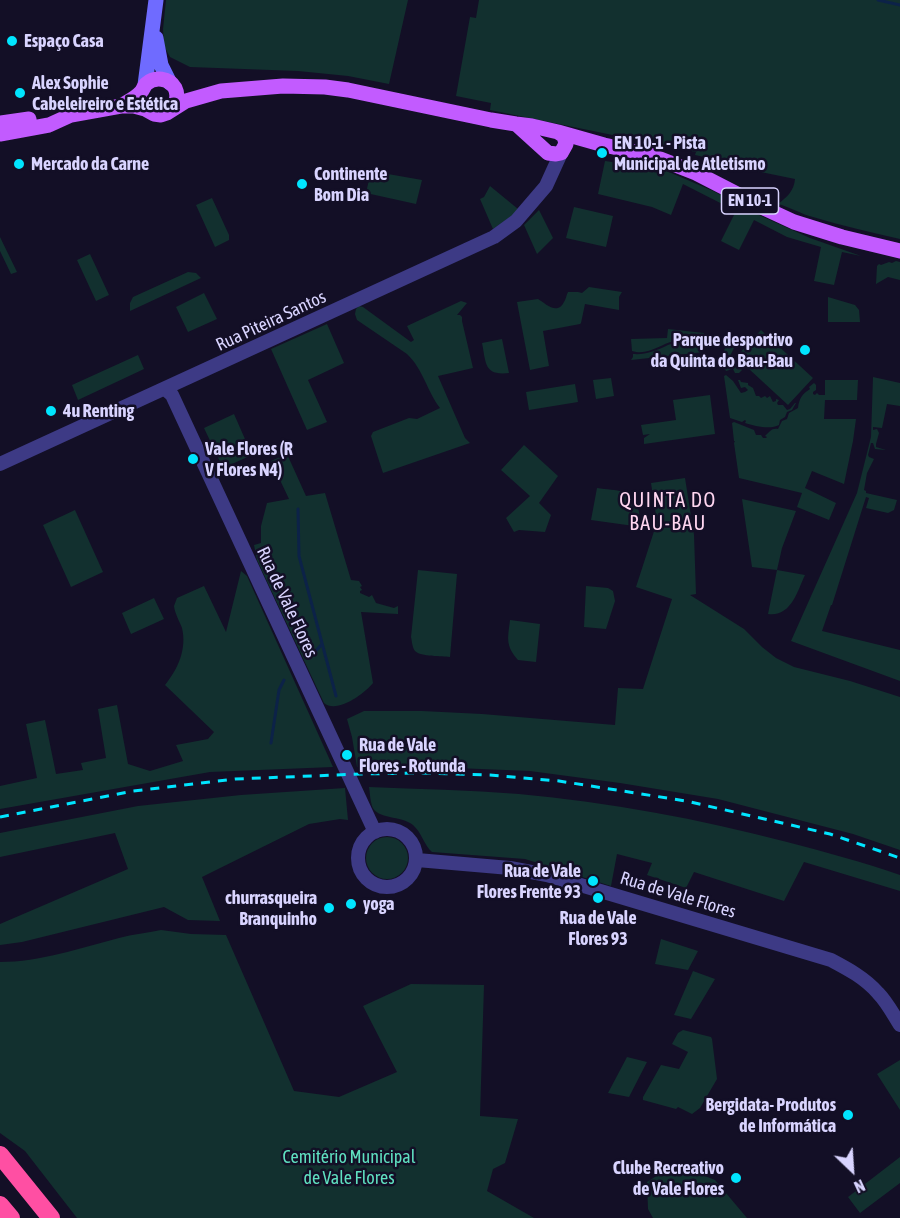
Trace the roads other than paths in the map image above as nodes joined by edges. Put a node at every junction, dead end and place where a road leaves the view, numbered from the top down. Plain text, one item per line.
1 (155, 5) edge
2 (172, 85) junction
3 (143, 89) junction
4 (221, 91) junction
5 (121, 106) junction
6 (145, 109) junction
7 (171, 110) junction
8 (70, 116) junction
9 (0, 123) edge
10 (516, 124) junction
11 (557, 131) junction
12 (0, 134) edge
13 (604, 145) junction
14 (545, 149) junction
15 (562, 152) junction
16 (543, 190) junction
17 (900, 251) edge
18 (165, 389) junction
19 (0, 464) edge
20 (375, 832) junction
21 (417, 860) junction
22 (900, 1025) edge
23 (0, 1155) edge
24 (0, 1204) edge
25 (11, 1218) edge
26 (51, 1218) edge

1 - 2 main road
1 - 3 main road
2 - 3 main road, EN 10-1
2 - 4 main road, EN 10-1
2 - 7 main road
3 - 5 main road, EN 10-1
3 - 6 main road
4 - 7 main road, EN 10-1
4 - 10 main road, EN 10-1
5 - 6 main road, EN 10-1
5 - 8 main road, EN 10-1
6 - 7 main road, EN 10-1
8 - 9 main road, EN 10-1
8 - 12 main road, EN 10-1
10 - 11 main road, EN 10-1
10 - 14 main road, EN 10-1
11 - 13 main road, EN 10-1
11 - 14 main road
11 - 15 main road
13 - 15 main road, EN 10-1
13 - 17 main road, EN 10-1
14 - 15 main road, EN 10-1
14 - 16 street
15 - 16 street, Rua Piteira Santos
16 - 18 street, Rua Piteira Santos
18 - 19 street, Rua Piteira Santos
18 - 20 street, Rua de Vale Flores
20 - 21 street
20 - 21 street
21 - 22 street, Rua de Vale Flores
23 - 26 highway
24 - 25 highway

